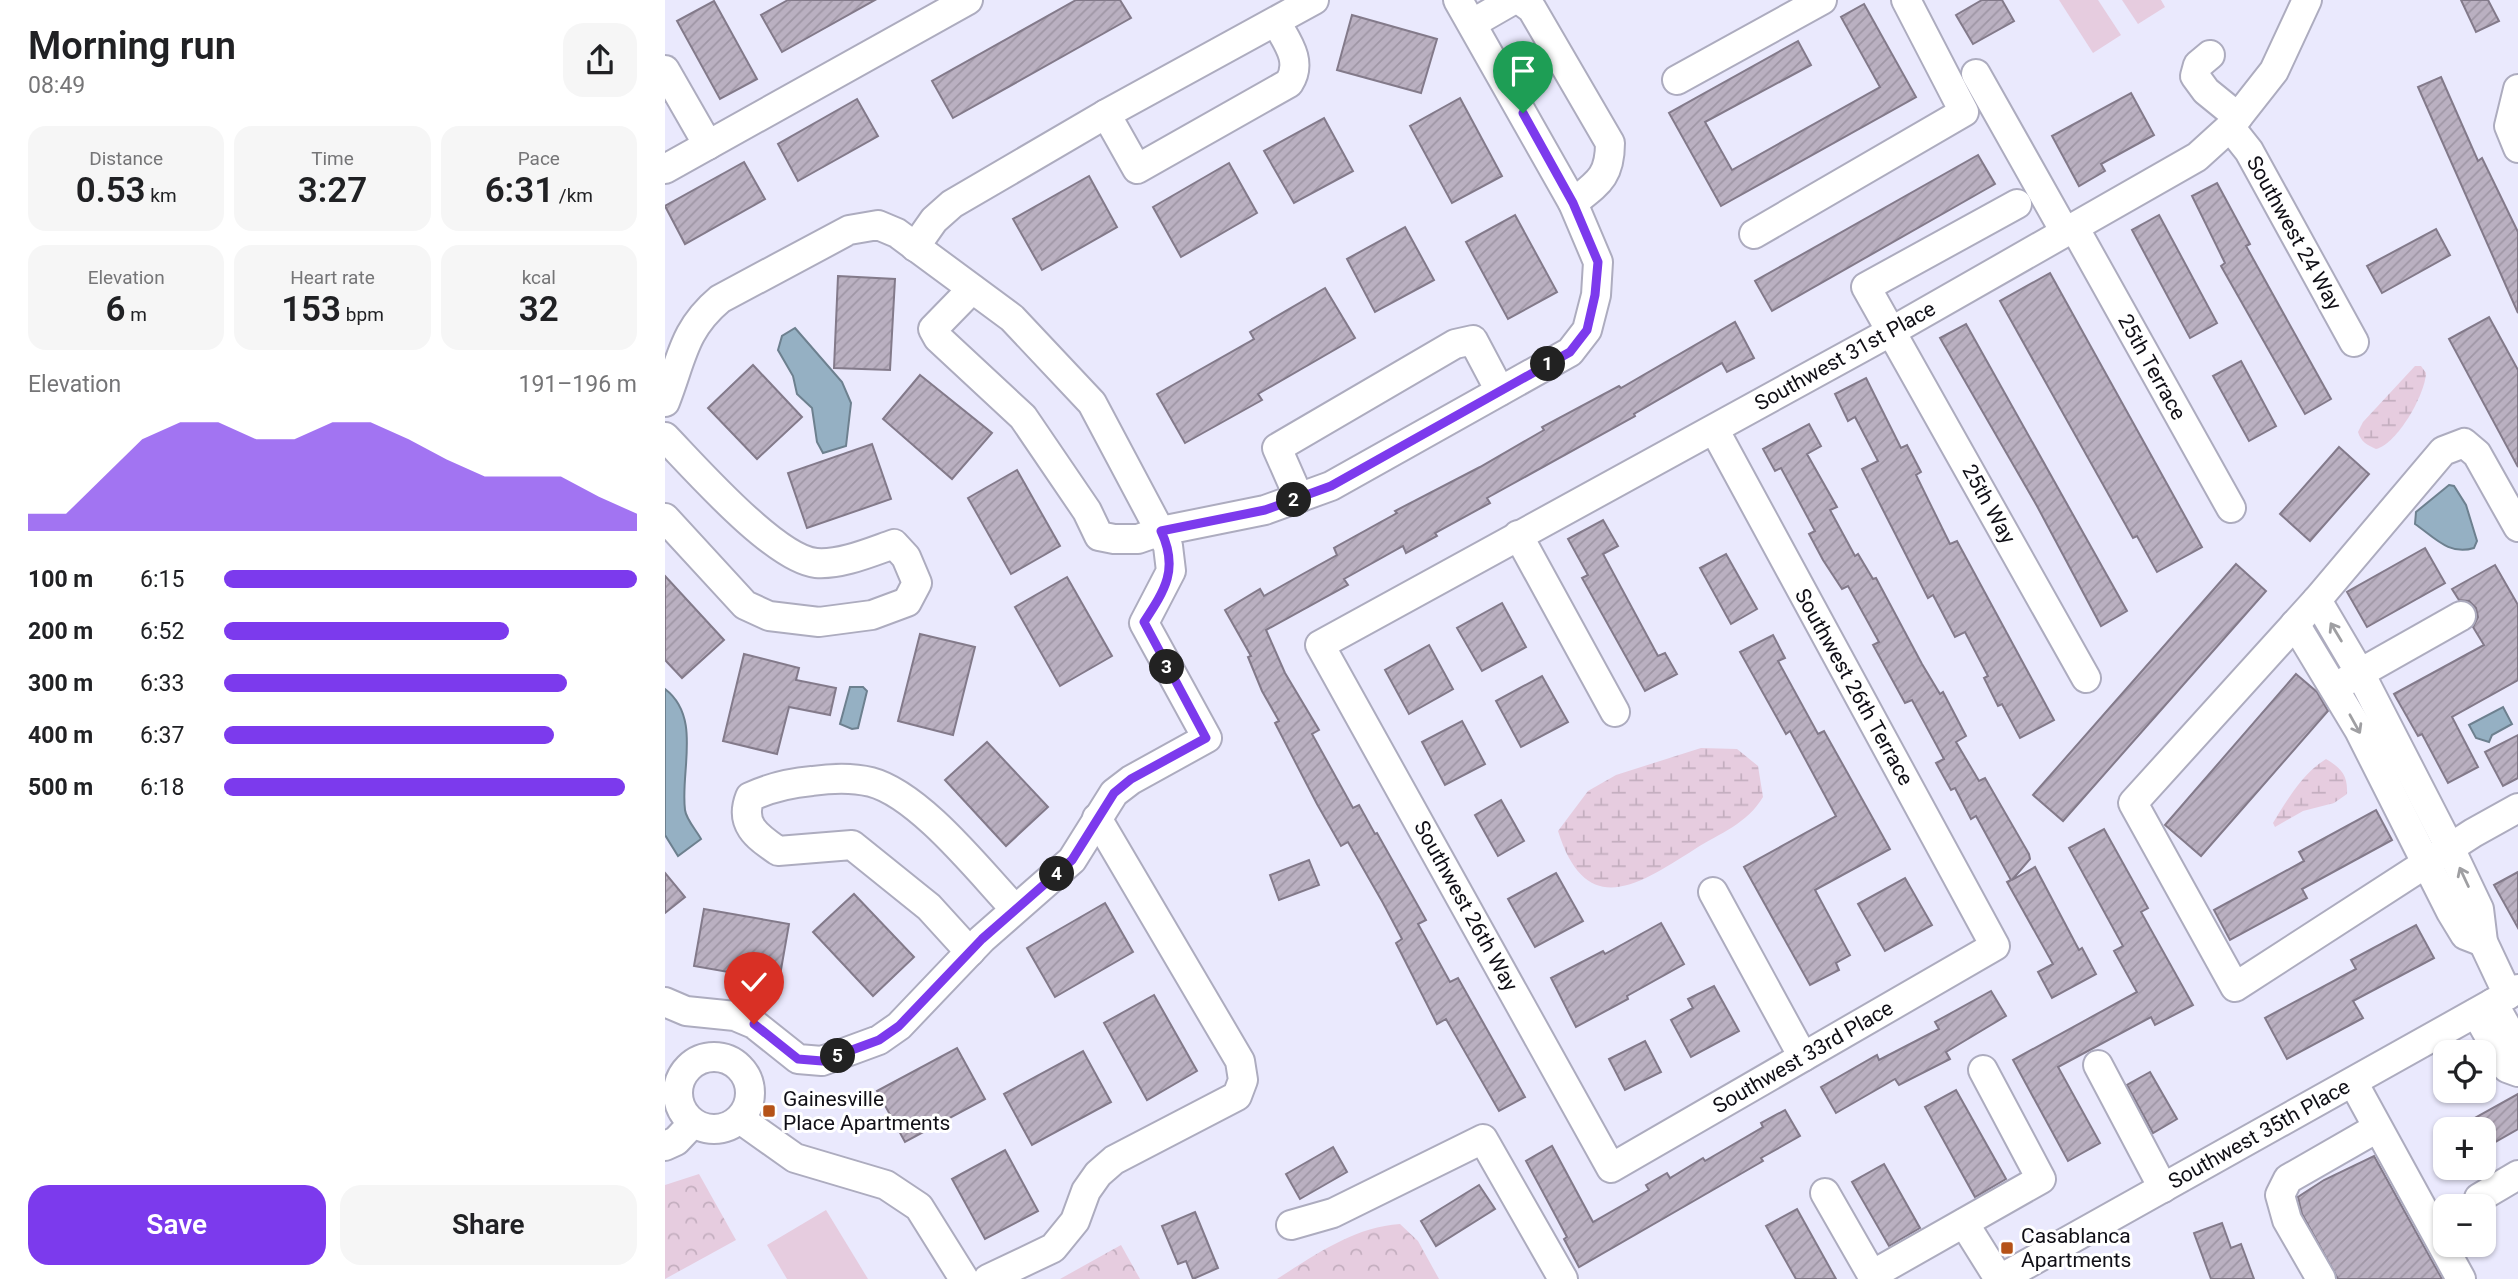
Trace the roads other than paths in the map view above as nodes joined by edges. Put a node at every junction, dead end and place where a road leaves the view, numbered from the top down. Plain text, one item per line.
1 (968, 0) edge
2 (1314, 0) edge
3 (1513, 0) edge
4 (1520, 0) edge
5 (1822, 0) edge
6 (1906, 0) edge
7 (2307, 0) edge
8 (1465, 11) edge
9 (1276, 22) junction
10 (2210, 55) dead end
11 (665, 71) edge
12 (1976, 74) dead end
13 (1677, 80) dead end
14 (2518, 89) edge
15 (1106, 114) junction
16 (2234, 122) junction
17 (708, 145) junction
18 (2518, 148) edge
19 (665, 169) edge
20 (1573, 203) junction
21 (2017, 204) dead end
22 (2069, 229) junction
23 (1753, 234) dead end
24 (915, 247) junction
25 (972, 289) junction
26 (1892, 331) junction
27 (2354, 342) dead end
28 (1500, 391) junction
29 (665, 402) edge
30 (1714, 429) junction
31 (665, 437) edge
32 (1299, 498) junction
33 (2231, 508) dead end
34 (665, 518) edge
35 (2518, 527) edge
36 (1161, 531) junction
37 (1518, 535) junction
38 (2317, 600) junction
39 (2461, 616) dead end
40 (2295, 624) junction
41 (1320, 645) joint
42 (2360, 673) junction
43 (2086, 678) dead end
44 (2335, 687) junction
45 (1615, 712) dead end
46 (2518, 808) edge
47 (1097, 818) junction
48 (2450, 848) junction
49 (2425, 864) junction
50 (1713, 892) dead end
51 (1015, 909) junction
52 (2483, 942) junction
53 (1995, 946) joint
54 (970, 952) junction
55 (2499, 1000) edge
56 (665, 1002) edge
57 (754, 1024) junction
58 (2518, 1047) edge
59 (1803, 1057) junction
60 (734, 1062) junction
61 (2098, 1065) dead end
62 (674, 1070) edge
63 (1983, 1070) dead end
64 (2518, 1072) edge
65 (2353, 1082) junction
66 (740, 1119) junction
67 (692, 1123) junction
68 (2377, 1128) junction
69 (665, 1146) edge
70 (1611, 1168) joint
71 (2518, 1175) edge
72 (2164, 1188) junction
73 (1825, 1193) dead end
74 (2486, 1194) edge
75 (1964, 1223) junction
76 (1291, 1226) dead end
77 (964, 1279) edge
78 (988, 1279) edge
79 (1563, 1279) edge
80 (1999, 1279) edge
81 (2321, 1279) edge
82 (2461, 1279) edge

1 - 17 street
2 - 9 street
3 - 8 street
4 - 20 street
5 - 13 street
6 - 23 street
7 - 16 street, Southwest 31st Place
8 - 20 street
9 - 15 street
9 - 15 street
10 - 16 street, Southwest 24 Way
11 - 17 street
12 - 22 street, 25th Terrace
14 - 18 street
15 - 24 street
16 - 22 street, Southwest 31st Place
16 - 27 street, Southwest 24 Way
17 - 19 street
20 - 28 street
21 - 26 street, 25th Way
22 - 26 street, Southwest 31st Place
22 - 33 street, 25th Terrace
24 - 25 street
24 - 29 street
25 - 36 street
25 - 36 street
26 - 30 street, Southwest 31st Place
26 - 43 street, 25th Way
28 - 32 street
28 - 32 street
30 - 37 street, Southwest 31st Place
30 - 53 street, Southwest 26th Terrace
31 - 34 street
32 - 36 street
35 - 38 street
36 - 47 street
37 - 41 street, Southwest 31st Place
37 - 45 street
38 - 40 street
42 -> 38 street
39 - 42 street
40 - 44 street
40 - 49 street
41 - 70 street, Southwest 26th Way
42 - 44 street
42 - 48 street
44 -> 49 street
46 - 48 street
47 - 51 street
47 - 78 street
48 - 49 street
52 -> 48 street
49 - 52 street
50 - 59 street
51 - 54 street
51 - 54 street
52 - 55 street
53 - 59 street, Southwest 33rd Place
54 - 57 street
55 - 58 street
55 - 64 street
55 - 65 street, Southwest 35th Place
56 - 57 street
57 - 60 street
59 - 70 street, Southwest 33rd Place
60 - 62 street
60 - 66 street
61 - 72 street
62 - 67 street
63 - 75 street
65 - 68 street
65 - 72 street, Southwest 35th Place
66 - 67 street
66 - 77 street
67 - 69 street
68 - 81 street
68 - 82 street
71 - 74 street
72 - 80 street, Southwest 35th Place
73 - 75 street
75 - 80 street
76 - 79 street

